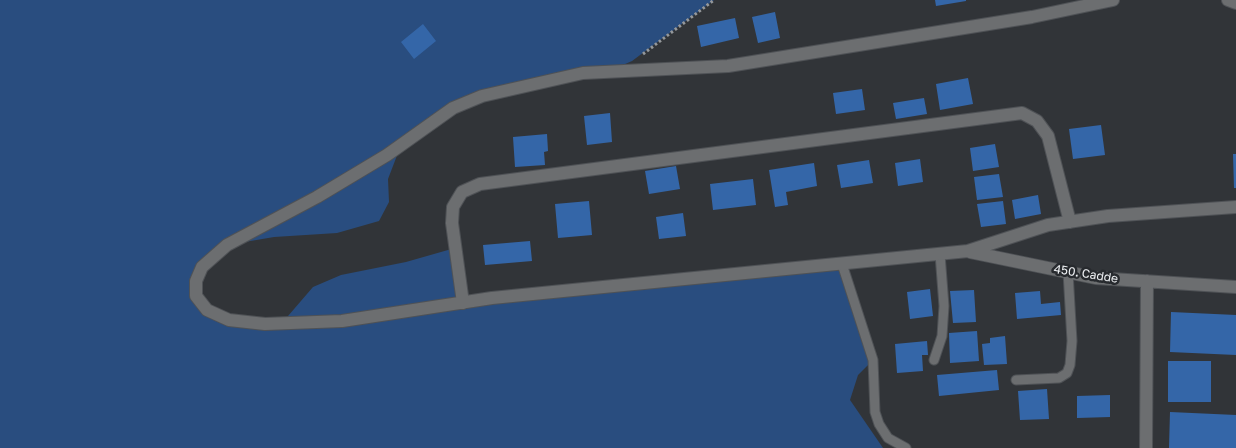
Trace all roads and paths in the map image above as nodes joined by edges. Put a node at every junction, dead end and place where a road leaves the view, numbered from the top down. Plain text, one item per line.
1 (714, 0) edge
2 (1113, 0) edge
3 (1228, 0) edge
4 (1236, 3) edge
5 (639, 56) dead end
6 (1236, 207) edge
7 (1070, 222) junction
8 (968, 251) junction
9 (940, 254) junction
10 (842, 264) junction
11 (1068, 272) junction
12 (1147, 281) junction
13 (1236, 287) edge
14 (463, 303) junction
15 (934, 360) dead end
16 (1016, 380) dead end
17 (906, 448) edge
18 (1146, 448) edge

1 - 5 path
2 - 14 street
3 - 4 street
6 - 7 street
7 - 8 street
7 - 14 street
8 - 9 street
8 - 11 street, 450. Cadde
9 - 10 street
9 - 15 lane
10 - 14 street
10 - 17 lane
11 - 12 street, 450. Cadde
11 - 16 lane
12 - 13 street, 450. Cadde
12 - 18 street

